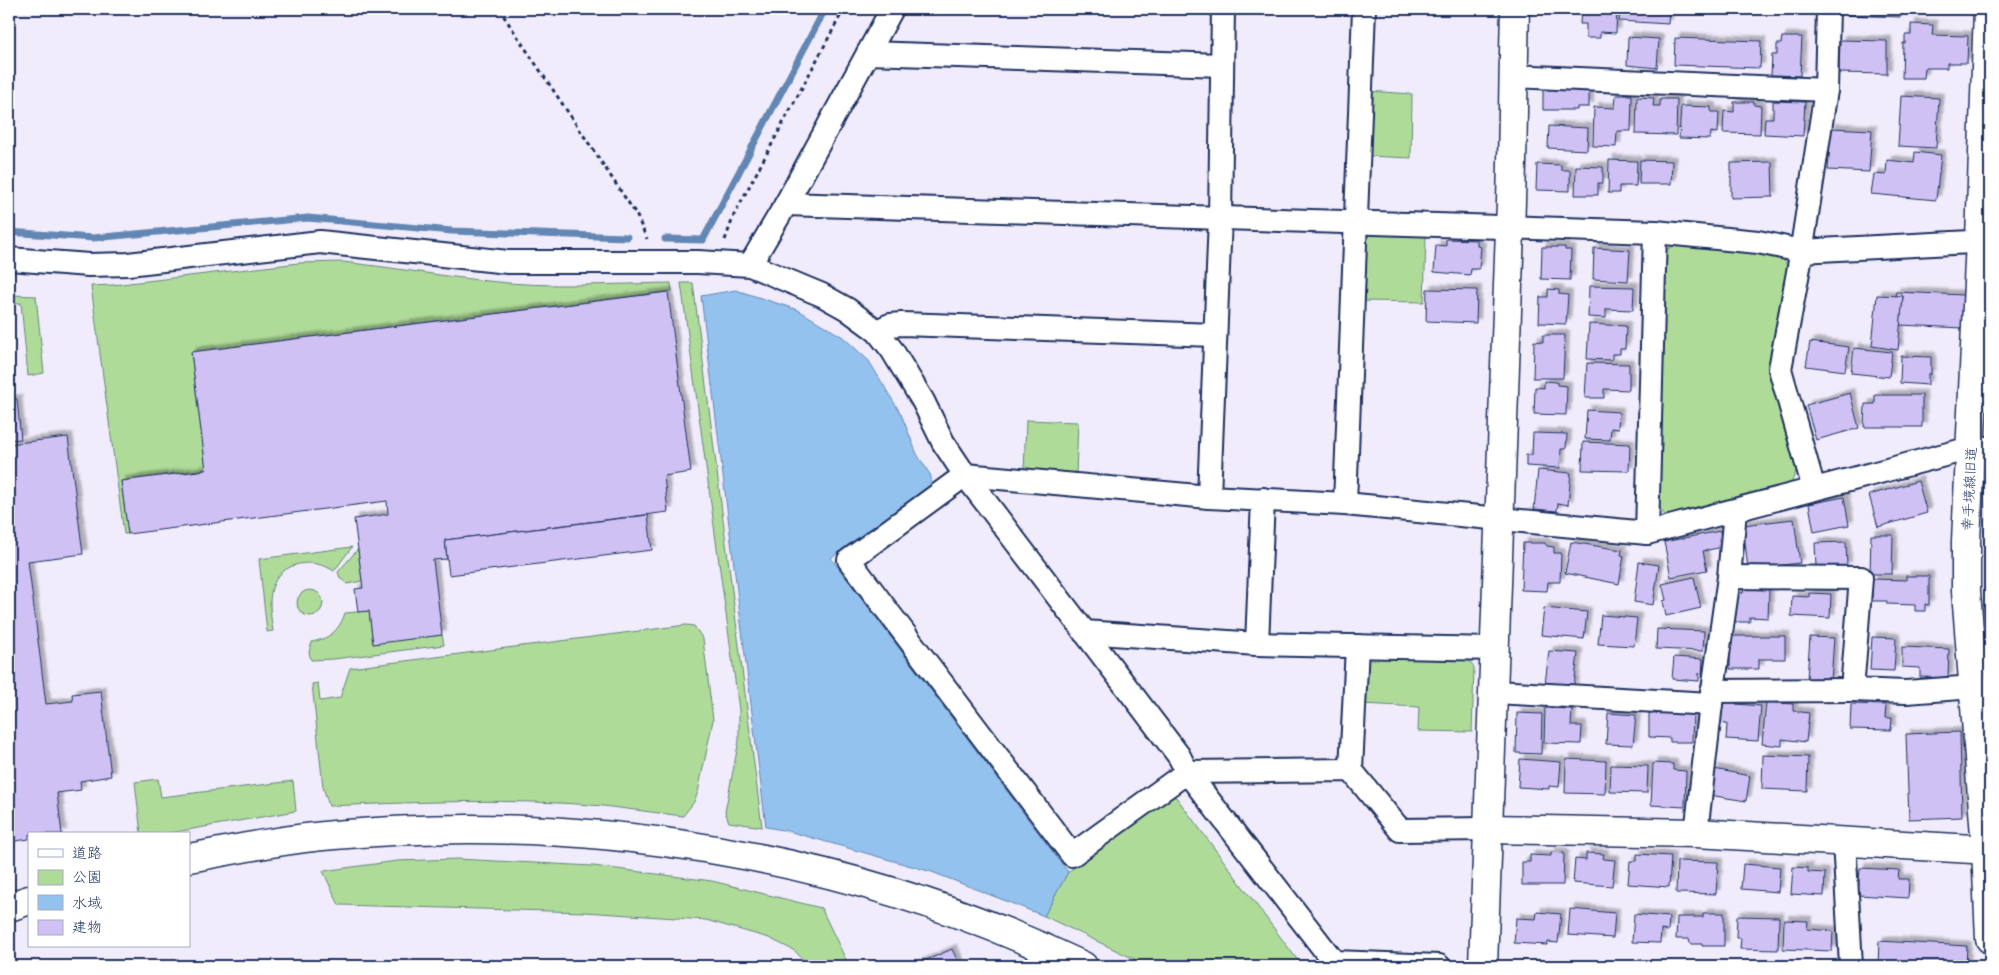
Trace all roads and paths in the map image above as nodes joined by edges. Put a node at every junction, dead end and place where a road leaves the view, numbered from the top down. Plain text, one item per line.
1 (499, 9) edge
2 (844, 9) edge
3 (892, 9) edge
4 (1223, 9) edge
5 (1364, 9) edge
6 (1515, 9) edge
7 (1828, 9) edge
8 (1988, 9) edge
9 (868, 53) junction
10 (1222, 65) junction
11 (1513, 76) junction
12 (1826, 90) junction
13 (786, 204) junction
14 (1220, 218) junction
15 (1356, 222) junction
16 (1510, 228) junction
17 (1656, 232) junction
18 (1985, 241) edge
19 (1801, 251) junction
20 (9, 259) edge
21 (658, 263) junction
22 (721, 263) junction
23 (750, 265) junction
24 (877, 332) junction
25 (1215, 335) junction
26 (1981, 448) edge
27 (965, 475) junction
28 (1814, 489) junction
29 (1209, 497) junction
30 (1263, 498) junction
31 (1345, 504) junction
32 (1735, 511) junction
33 (1499, 518) junction
34 (1647, 533) junction
35 (1729, 577) junction
36 (1084, 632) junction
37 (1257, 644) junction
38 (1357, 646) junction
39 (1495, 649) junction
40 (1974, 687) junction
41 (1852, 690) junction
42 (1494, 692) junction
43 (1711, 698) junction
44 (1351, 770) junction
45 (1186, 772) junction
46 (1487, 829) junction
47 (1696, 833) junction
48 (1844, 840) junction
49 (1988, 849) edge
50 (190, 858) edge
51 (28, 900) edge
52 (9, 907) edge
53 (1990, 939) edge
54 (1083, 966) edge
55 (1440, 966) edge
56 (1483, 966) edge
57 (1850, 966) edge

1 - 21 path
2 - 22 path
3 - 9 street
4 - 10 street
5 - 15 street
6 - 11 street
7 - 12 street
8 - 18 street, 幸手境線旧道
9 - 10 street
9 - 13 street
10 - 14 street
11 - 12 street
11 - 16 street
12 - 19 street
13 - 14 street
13 - 23 street
14 - 15 street
14 - 25 street
15 - 16 street
15 - 31 street
16 - 17 street
16 - 33 street
17 - 19 street
17 - 34 street
18 - 19 street
18 - 26 street, 幸手境線旧道
19 - 28 street
20 - 21 street
21 - 22 street
22 - 23 street
23 - 24 street
24 - 25 street
24 - 27 street
25 - 29 street
26 - 28 street
26 - 40 street, 幸手境線旧道
27 - 29 street
27 - 36 street
27 - 45 street
28 - 32 street
29 - 30 street
30 - 31 street
30 - 37 street
31 - 33 street
32 - 34 street
32 - 35 street
33 - 34 street
33 - 39 street
35 - 41 street
35 - 43 street
36 - 37 street
36 - 45 street
37 - 38 street
38 - 39 street
38 - 44 street
39 - 42 street
40 - 41 street
40 - 49 street, 幸手境線旧道
41 - 43 street
42 - 43 street
42 - 46 street
43 - 47 street
44 - 45 street
44 - 46 street
45 - 55 street
46 - 47 street
46 - 56 street
47 - 48 street
48 - 49 street
48 - 57 street
49 - 53 street, 幸手境線旧道
50 - 54 street
51 - 52 street

